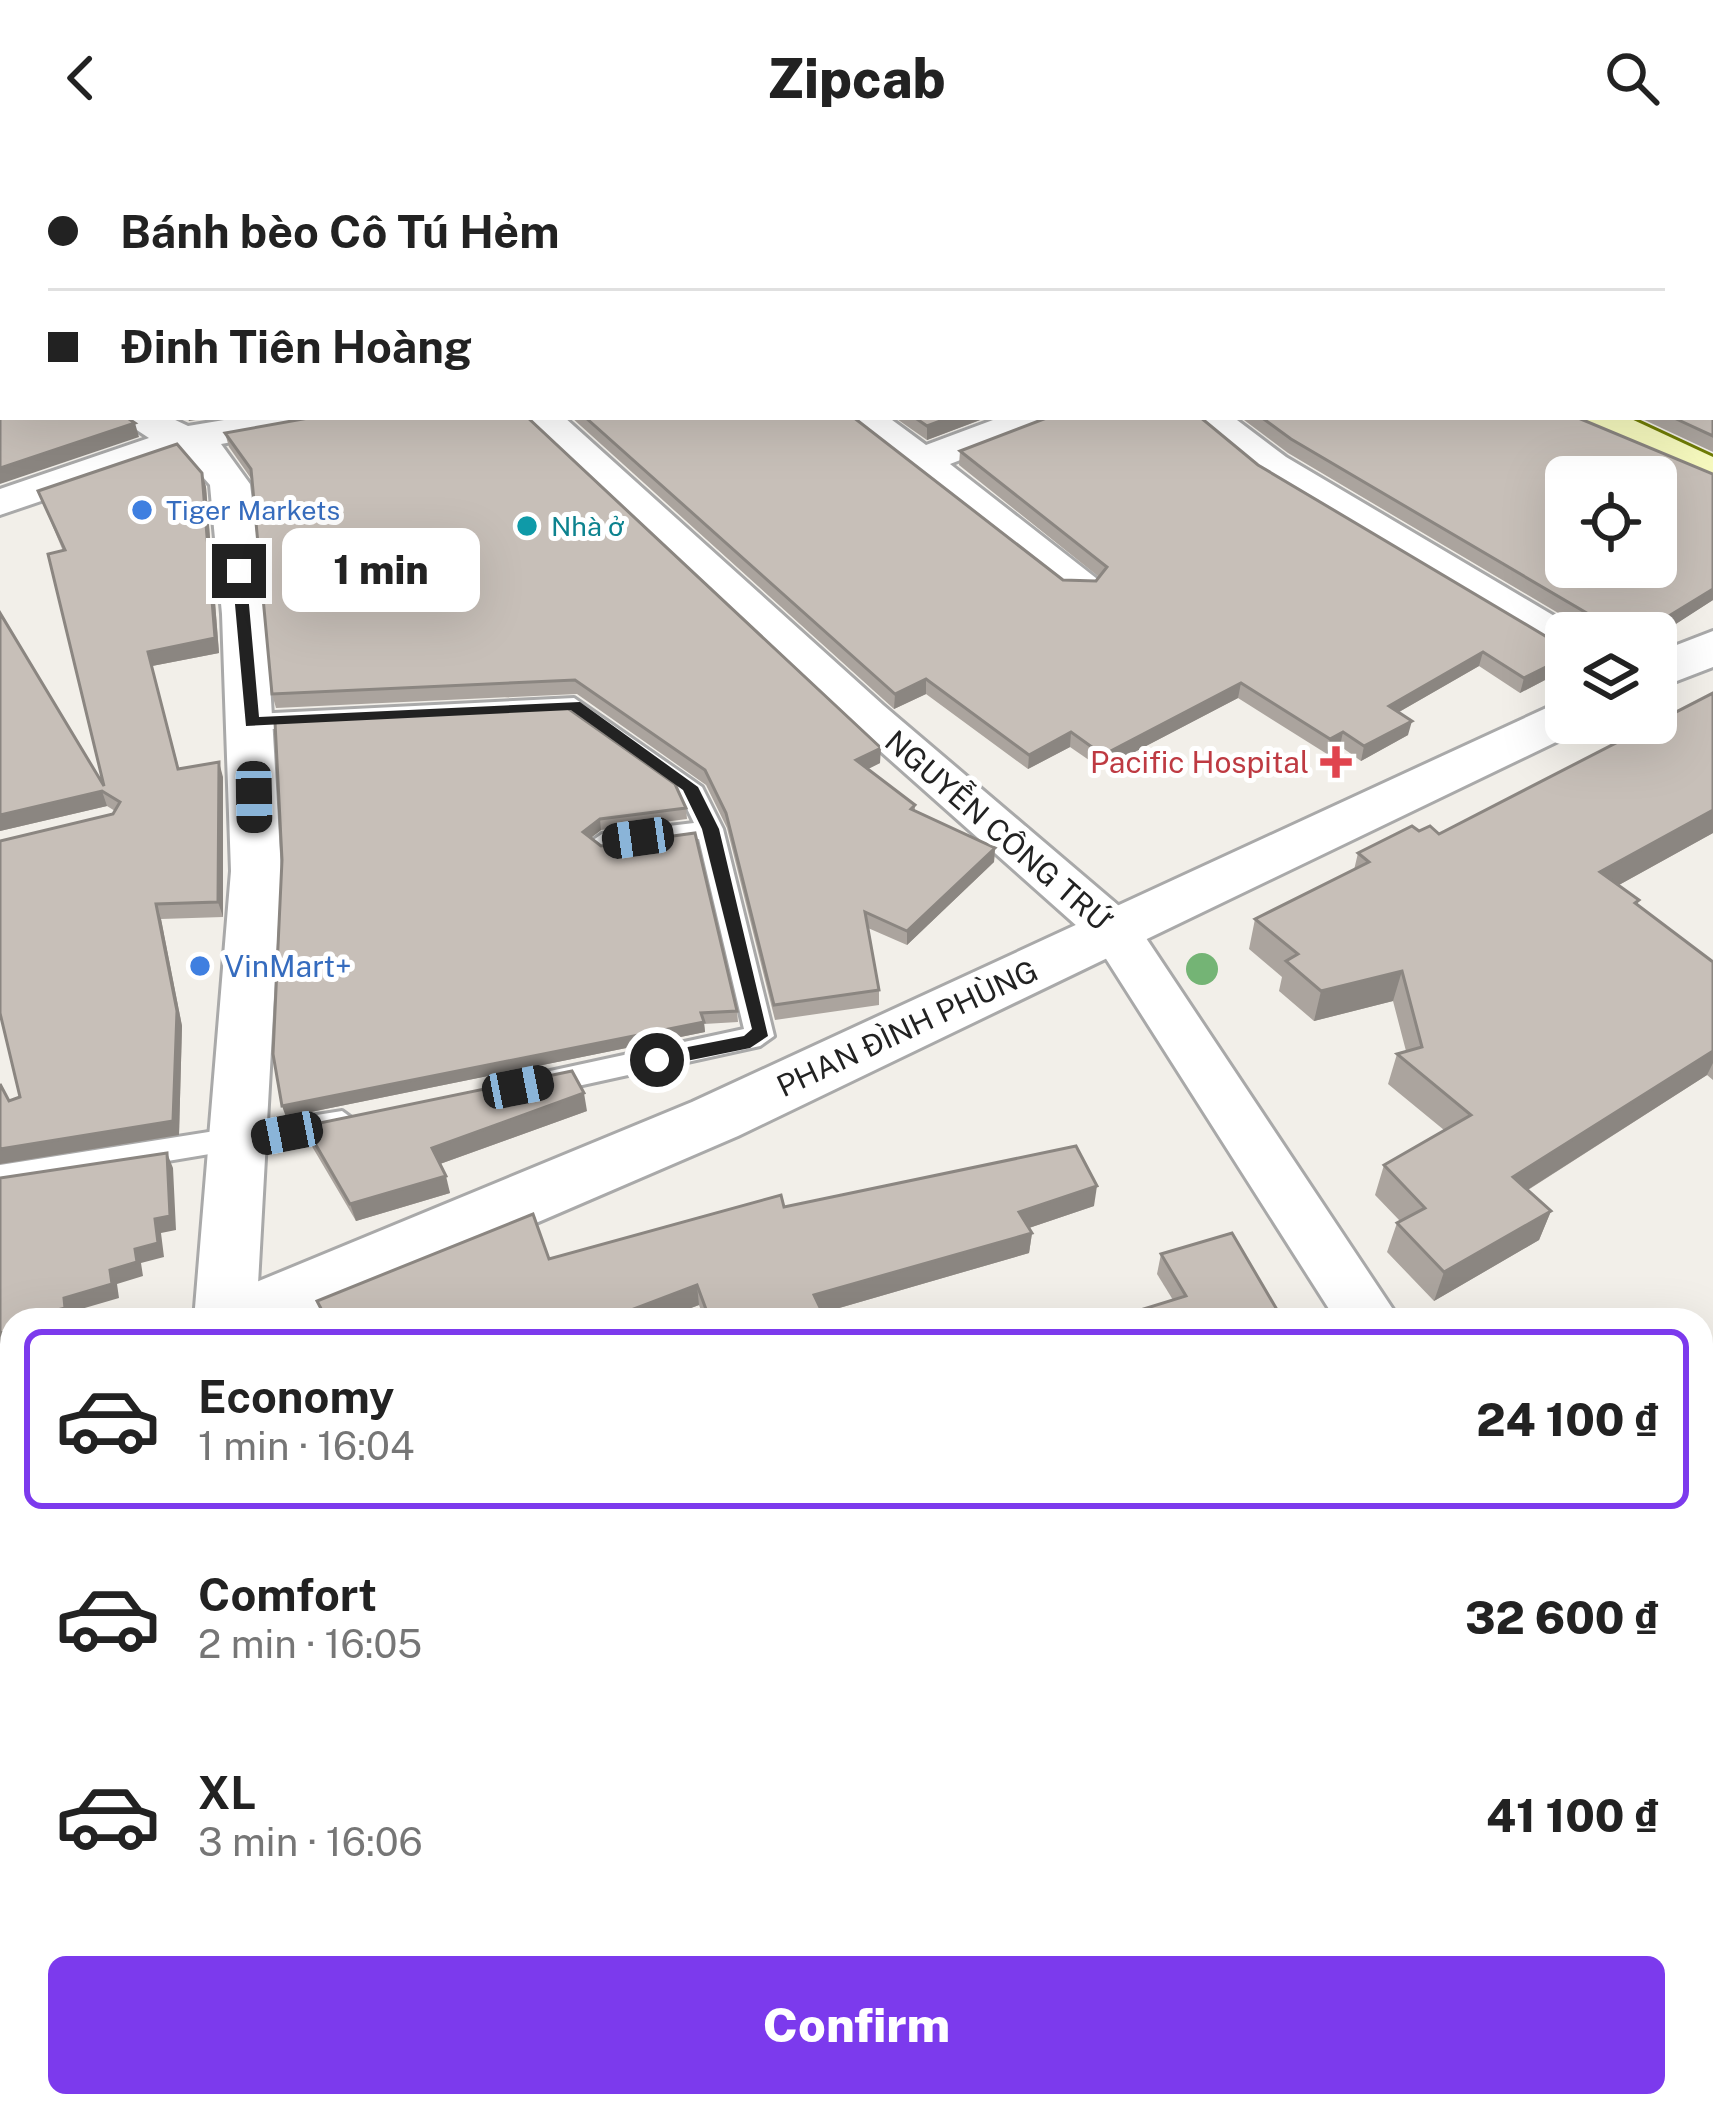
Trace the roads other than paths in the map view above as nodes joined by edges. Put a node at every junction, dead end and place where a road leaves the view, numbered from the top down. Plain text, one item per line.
1 (144, 420) edge
2 (296, 420) edge
3 (550, 420) edge
4 (866, 420) edge
5 (1029, 420) edge
6 (1212, 420) edge
7 (1596, 420) edge
8 (187, 438) junction
9 (921, 461) junction
10 (1713, 475) edge
11 (0, 503) edge
12 (1079, 583) edge
13 (1545, 628) edge
14 (1713, 647) edge
15 (1677, 663) edge
16 (252, 722) junction
17 (1545, 726) edge
18 (710, 829) junction
19 (602, 844) edge
20 (1114, 930) junction
21 (518, 1087) edge
22 (379, 1115) edge
23 (240, 1142) junction
24 (0, 1177) edge
25 (227, 1308) edge
26 (266, 1308) edge
27 (1361, 1308) edge

1 - 8 street
2 - 8 street
3 - 20 street, NGUYỄN CÔNG TRỨ
4 - 9 street
5 - 9 street
6 - 13 street
7 - 10 main road
8 - 11 street
8 - 16 street
9 - 12 street
14 - 15 street
16 - 18 lane
16 - 23 street
17 - 20 street, PHAN ĐÌNH PHÙNG
18 - 19 lane
18 - 21 lane
20 - 26 street, PHAN ĐÌNH PHÙNG
20 - 27 street, NGUYỄN CÔNG TRỨ
22 - 23 lane
23 - 24 lane
23 - 25 street

